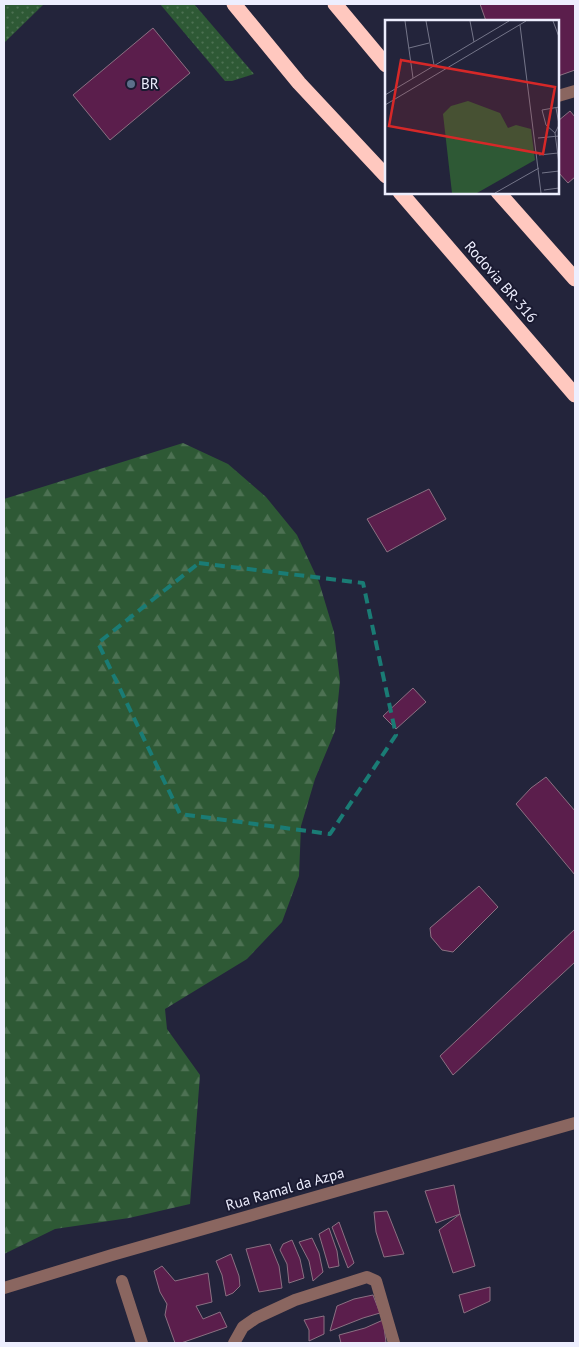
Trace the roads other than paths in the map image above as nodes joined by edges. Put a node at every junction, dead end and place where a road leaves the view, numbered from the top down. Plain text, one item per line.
1 (234, 4) edge
2 (335, 4) edge
3 (385, 63) edge
4 (575, 90) edge
5 (559, 96) edge
6 (385, 175) edge
7 (402, 194) edge
8 (500, 194) edge
9 (575, 279) edge
10 (575, 395) edge
11 (575, 1123) edge
12 (122, 1281) dead end
13 (4, 1288) edge
14 (142, 1343) edge
15 (234, 1343) edge
16 (394, 1343) edge

1 - 6 highway
2 - 3 highway
4 - 5 street
7 - 10 highway, Rodovia BR-316
8 - 9 highway
11 - 13 street, Rua Ramal da Azpa
12 - 14 street
15 - 16 street

